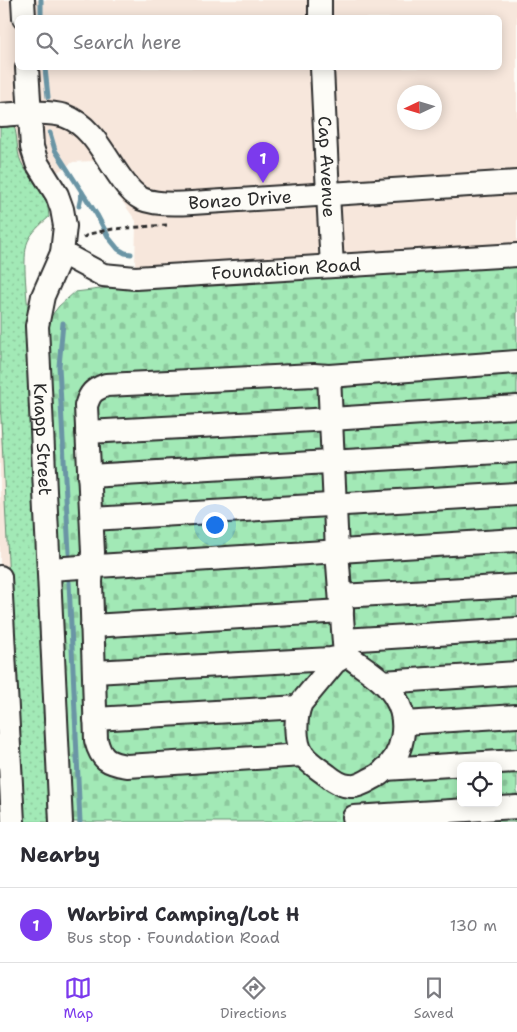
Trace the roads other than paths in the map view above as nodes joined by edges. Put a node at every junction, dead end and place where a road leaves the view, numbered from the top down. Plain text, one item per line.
1 (23, 0) edge
2 (320, 0) edge
3 (24, 15) edge
4 (320, 15) edge
5 (27, 70) edge
6 (322, 70) edge
7 (29, 113) junction
8 (0, 115) edge
9 (517, 182) edge
10 (328, 194) junction
11 (62, 253) junction
12 (517, 254) edge
13 (332, 266) junction
14 (517, 362) edge
15 (329, 376) junction
16 (517, 407) edge
17 (331, 419) junction
18 (88, 432) junction
19 (517, 451) edge
20 (333, 462) junction
21 (89, 476) junction
22 (517, 494) edge
23 (335, 505) junction
24 (92, 519) junction
25 (517, 540) edge
26 (338, 551) junction
27 (92, 567) junction
28 (49, 569) junction
29 (0, 577) edge
30 (517, 586) edge
31 (341, 604) junction
32 (92, 626) junction
33 (517, 629) edge
34 (345, 648) junction
35 (94, 672) junction
36 (517, 673) edge
37 (383, 682) junction
38 (299, 707) junction
39 (517, 716) edge
40 (96, 719) junction
41 (404, 723) junction
42 (303, 754) junction
43 (517, 761) edge
44 (385, 769) junction
45 (351, 787) junction
46 (517, 807) edge
47 (355, 820) edge
48 (13, 822) edge
49 (61, 822) edge

1 - 3 street
2 - 4 street
5 - 7 street, Knapp Street
6 - 10 street, Cap Avenue
7 - 8 street, Bonzo Drive
7 - 10 street, Bonzo Drive
7 - 11 street, Knapp Street
9 - 10 street, Bonzo Drive
10 - 13 street, Cap Avenue
11 - 13 street, Foundation Road
11 - 28 street, Knapp Street
12 - 13 street, Foundation Road
14 - 15 street
15 - 17 street
15 - 18 street
16 - 17 street
17 - 18 street
17 - 20 street
18 - 21 street
19 - 20 street
20 - 21 street
20 - 23 street
21 - 24 street
22 - 23 street
23 - 24 street
23 - 26 street
24 - 27 street
25 - 26 street
26 - 27 street
26 - 31 street
27 - 28 street
27 - 32 street
28 - 49 street, Knapp Street
29 - 48 street
30 - 31 street
31 - 32 street
31 - 34 street
32 - 35 street
33 - 34 street
34 - 35 street
34 - 37 street
34 - 38 street
35 - 40 street
36 - 37 street
37 - 41 street
38 - 40 street
38 - 42 street
39 - 41 street
40 - 42 street
41 - 44 street
42 - 45 street
43 - 44 street
44 - 45 street
45 - 47 street
46 - 47 street

